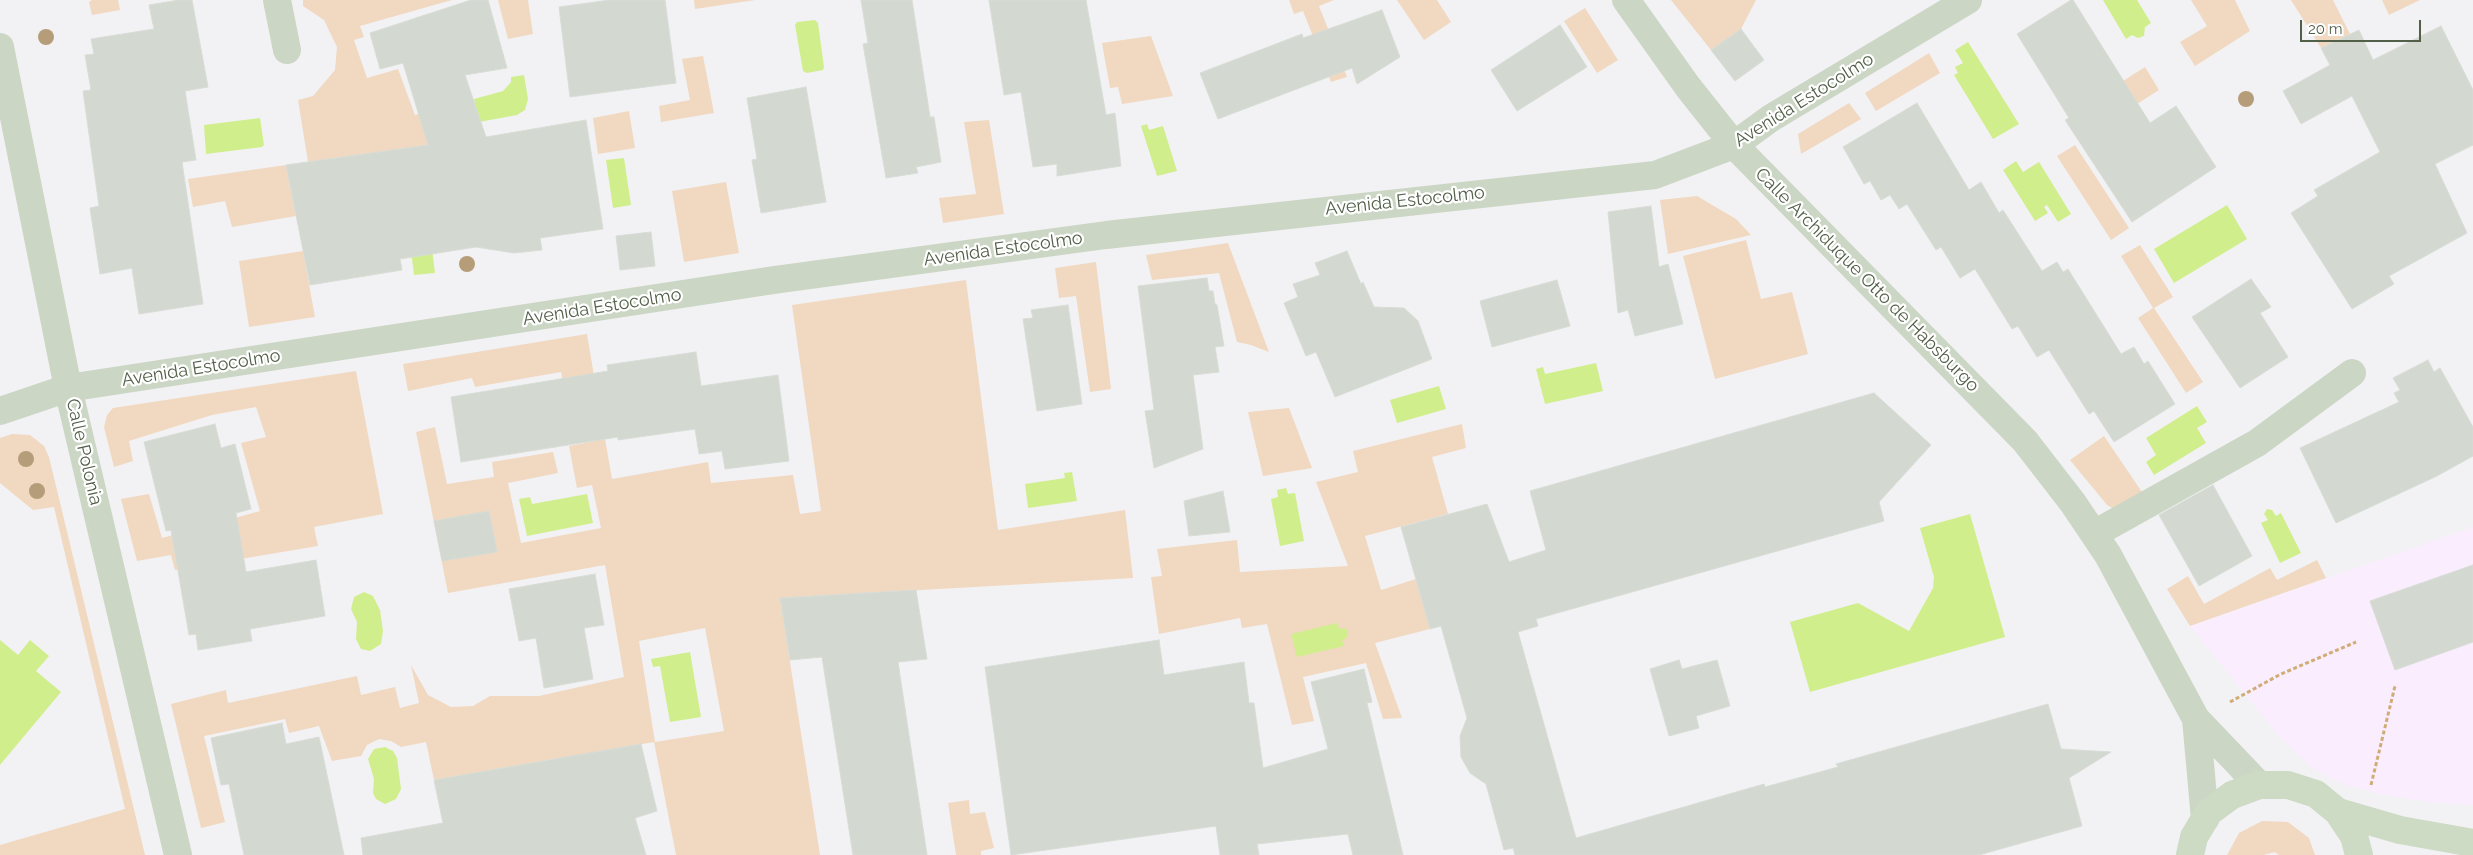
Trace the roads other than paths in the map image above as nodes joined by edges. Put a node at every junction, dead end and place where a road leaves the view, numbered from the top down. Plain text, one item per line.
1 (278, 0) edge
2 (1626, 0) edge
3 (1968, 0) edge
4 (0, 47) edge
5 (287, 50) dead end
6 (1734, 145) junction
7 (2352, 373) dead end
8 (68, 388) junction
9 (0, 410) edge
10 (2094, 534) junction
11 (2196, 719) junction
12 (2259, 785) junction
13 (2338, 812) junction
14 (2205, 819) junction
15 (2473, 843) edge
16 (178, 855) edge
17 (2190, 855) edge
18 (2359, 855) edge

1 - 5 street
2 - 6 street, Calle Archiduque Otto de Habsburgo
3 - 6 street, Avenida Estocolmo
4 - 8 street, Calle Polonia
6 - 8 street, Avenida Estocolmo
6 - 10 street, Calle Archiduque Otto de Habsburgo
7 - 10 street
8 - 9 street, Avenida Estocolmo
8 - 16 street, Calle Polonia
10 - 11 street, Calle Archiduque Otto de Habsburgo
11 - 12 street
11 - 14 street
12 - 13 street
12 - 14 street
13 - 15 street
13 - 18 street
14 - 17 street

